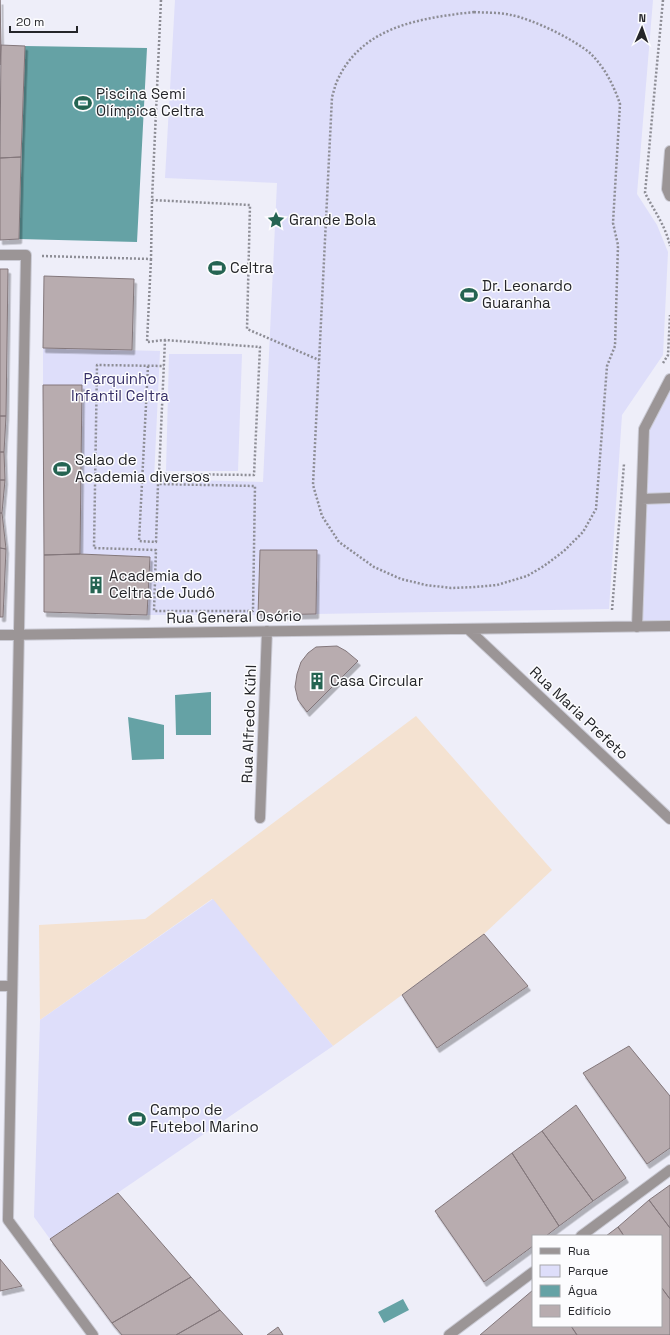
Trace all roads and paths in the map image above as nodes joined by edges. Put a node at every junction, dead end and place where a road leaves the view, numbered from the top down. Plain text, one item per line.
1 (161, 0) edge
2 (663, 0) edge
3 (670, 151) edge
4 (670, 196) edge
5 (152, 200) junction
6 (670, 246) edge
7 (0, 255) edge
8 (26, 255) junction
9 (151, 259) junction
10 (670, 315) edge
11 (165, 340) junction
12 (319, 360) junction
13 (148, 366) junction
14 (164, 366) junction
15 (660, 368) dead end
16 (670, 379) edge
17 (667, 388) edge
18 (624, 463) dead end
19 (642, 498) junction
20 (670, 498) edge
21 (612, 617) dead end
22 (670, 626) edge
23 (637, 627) junction
24 (468, 629) junction
25 (268, 631) junction
26 (0, 635) edge
27 (19, 635) junction
28 (260, 818) dead end
29 (670, 819) edge
30 (0, 986) edge
31 (12, 986) junction
32 (670, 1170) edge
33 (4, 1220) edge
34 (582, 1235) edge
35 (532, 1273) edge
36 (93, 1335) edge
37 (449, 1335) edge

1 - 5 path
2 - 6 path
3 - 4 street
5 - 9 path
5 - 12 path
7 - 8 street
8 - 9 path
8 - 27 street
9 - 11 path
10 - 15 path
11 - 14 path
11 - 14 path
12 - 12 path
13 - 13 path
13 - 14 path
16 - 17 street
17 - 19 street
18 - 21 path
19 - 20 street
19 - 23 street
22 - 23 street, Rua General Osório
23 - 24 street, Rua General Osório
24 - 25 street, Rua General Osório
24 - 29 street, Rua Maria Prefeto
25 - 27 street, Rua General Osório
25 - 28 street, Rua Alfredo Kühl
26 - 27 street, Rua General Osório
27 - 31 street
30 - 31 street
31 - 33 street
32 - 34 street
33 - 36 street
35 - 37 street

